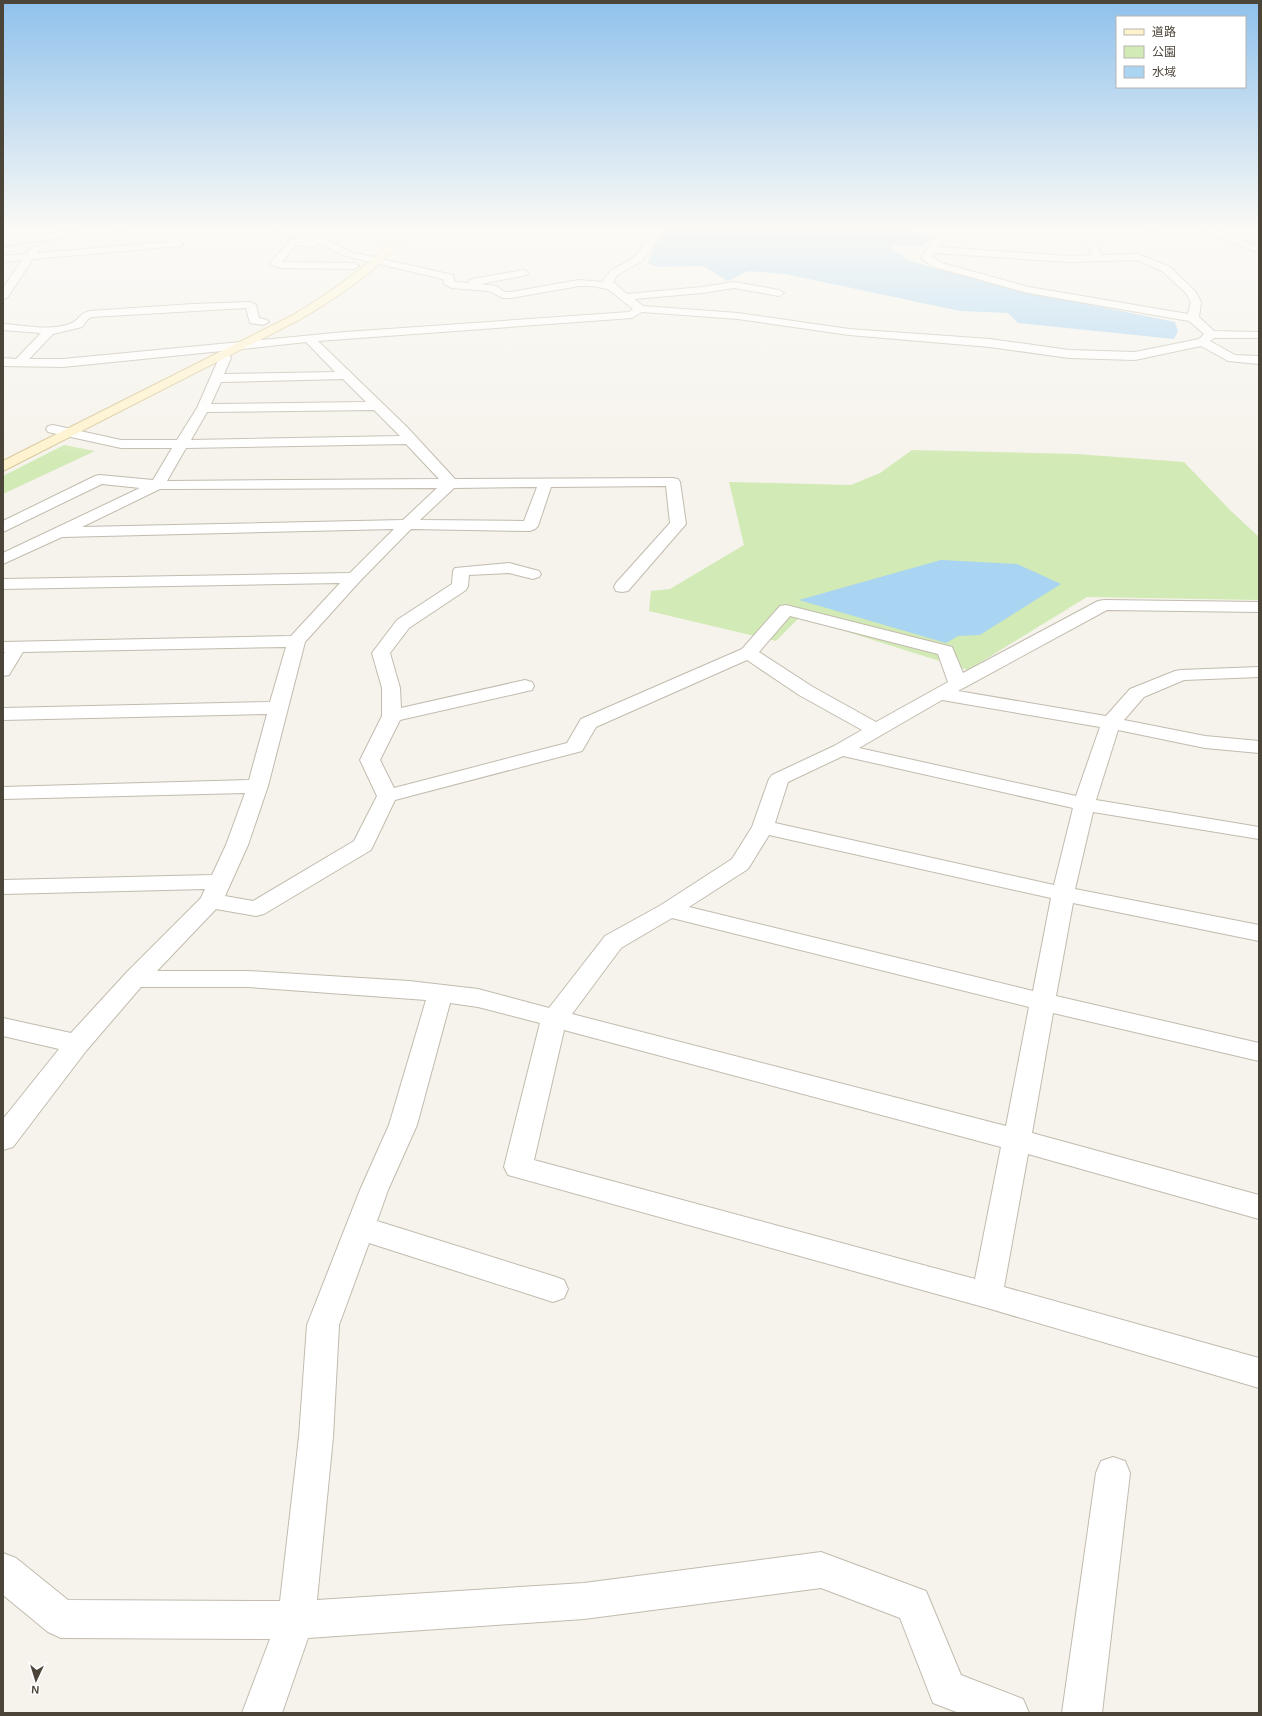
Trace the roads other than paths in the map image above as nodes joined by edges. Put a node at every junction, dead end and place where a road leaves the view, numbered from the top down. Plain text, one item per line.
1 (192, 307) edge
2 (251, 307) edge
3 (314, 307) edge
4 (1129, 307) edge
5 (1195, 307) edge
6 (640, 309) joint
7 (273, 317) dead end
8 (1193, 318) junction
9 (263, 322) junction
10 (3, 327) edge
11 (49, 332) junction
12 (1259, 335) edge
13 (242, 337) junction
14 (1207, 338) junction
15 (309, 339) junction
16 (211, 348) junction
17 (223, 354) junction
18 (1259, 360) edge
19 (3, 362) edge
20 (18, 363) junction
21 (195, 369) junction
22 (218, 374) junction
23 (345, 375) junction
24 (377, 406) junction
25 (203, 408) junction
26 (53, 429) junction
27 (72, 433) junction
28 (410, 440) junction
29 (181, 444) junction
30 (3, 454) edge
31 (3, 467) edge
32 (451, 482) junction
33 (546, 482) junction
34 (156, 485) junction
35 (407, 524) junction
36 (3, 527) edge
37 (58, 532) junction
38 (3, 545) edge
39 (20, 551) junction
40 (3, 559) edge
41 (533, 574) dead end
42 (354, 578) junction
43 (3, 584) edge
44 (622, 587) dead end
45 (1259, 607) edge
46 (296, 641) junction
47 (10, 647) edge
48 (748, 653) junction
49 (3, 671) edge
50 (1259, 672) edge
51 (958, 684) junction
52 (525, 686) dead end
53 (940, 694) junction
54 (279, 708) junction
55 (3, 714) edge
56 (392, 716) junction
57 (1111, 723) junction
58 (876, 730) junction
59 (1259, 747) edge
60 (841, 750) junction
61 (258, 786) junction
62 (3, 793) edge
63 (387, 796) junction
64 (1084, 804) junction
65 (764, 827) junction
66 (1259, 833) edge
67 (3, 887) edge
68 (215, 892) junction
69 (1063, 894) junction
70 (670, 910) junction
71 (1259, 932) edge
72 (135, 979) junction
73 (440, 993) junction
74 (1044, 1002) junction
75 (554, 1018) junction
76 (3, 1027) edge
77 (77, 1044) junction
78 (1259, 1052) edge
79 (3, 1138) edge
80 (1016, 1140) junction
81 (1259, 1207) edge
82 (360, 1228) junction
83 (553, 1289) dead end
84 (987, 1295) junction
85 (1259, 1372) edge
86 (1113, 1473) dead end
87 (3, 1571) edge
88 (296, 1620) junction
89 (262, 1713) edge
90 (1010, 1713) edge
91 (1082, 1713) edge

1 - 11 street
2 - 9 street
3 - 13 street
4 - 8 street
5 - 8 street
6 - 14 street
6 - 15 street
7 - 9 street
8 - 14 street
9 - 13 street
10 - 11 street
11 - 20 street
12 - 14 street
13 - 15 street
13 - 16 street
13 - 17 street
14 - 18 street
15 - 23 street
16 - 20 street
16 - 26 street
17 - 21 street
17 - 22 street
19 - 20 street
21 - 22 street
21 - 27 street
22 - 23 street
22 - 25 street
23 - 24 street
24 - 25 street
24 - 28 street
25 - 29 street
26 - 27 street
26 - 30 street
27 - 29 street
27 - 31 street
28 - 29 street
28 - 32 street
29 - 34 street
32 - 33 street
32 - 34 street
32 - 35 street
33 - 35 street
33 - 44 street
34 - 36 street
34 - 37 street
35 - 37 street
35 - 42 street
37 - 39 street
38 - 39 street
39 - 40 street
41 - 56 street
42 - 43 street
42 - 46 street
45 - 51 street
46 - 47 street
46 - 54 street
47 - 49 street
48 - 51 street
48 - 58 street
48 - 63 street
50 - 57 street
51 - 53 street
52 - 56 street
53 - 57 street
53 - 58 street
54 - 55 street
54 - 61 street
56 - 63 street
57 - 59 street
57 - 64 street
58 - 60 street
60 - 64 street
60 - 65 street
61 - 62 street
61 - 68 street
63 - 68 street
64 - 66 street
64 - 69 street
65 - 69 street
65 - 70 street
67 - 68 street
68 - 72 street
69 - 71 street
69 - 74 street
70 - 74 street
70 - 75 street
72 - 73 street
72 - 77 street
73 - 75 street
73 - 82 street
74 - 78 street
74 - 80 street
75 - 80 street
75 - 84 street
76 - 77 street
77 - 79 street
80 - 81 street
80 - 84 street
82 - 83 street
82 - 88 street
84 - 85 street
86 - 91 street
87 - 88 street
88 - 89 street
88 - 90 street

